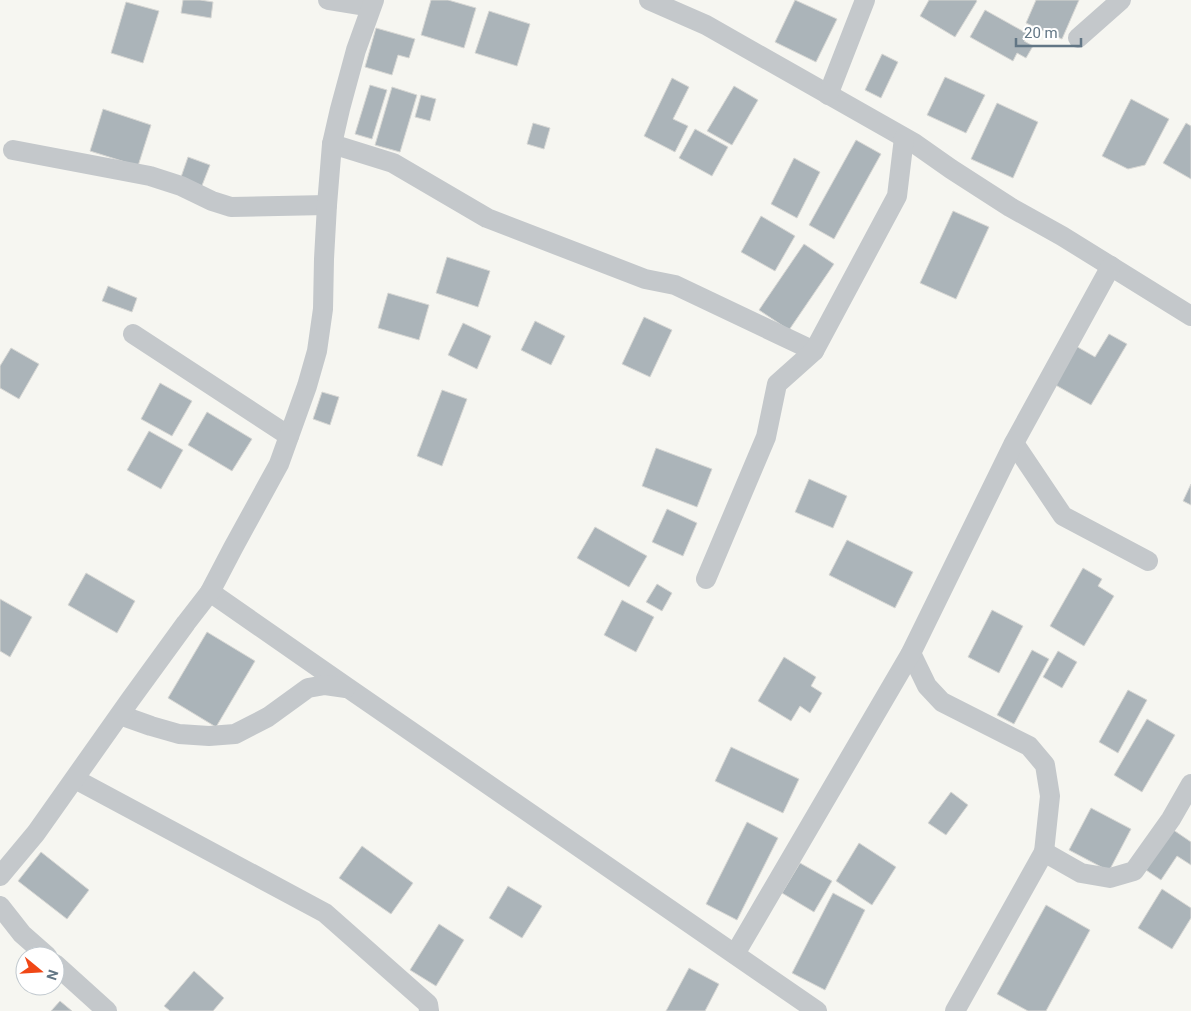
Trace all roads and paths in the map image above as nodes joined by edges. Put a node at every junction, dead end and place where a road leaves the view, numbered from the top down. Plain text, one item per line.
1 (328, 0) edge
2 (649, 0) edge
3 (865, 0) edge
4 (1121, 0) edge
5 (372, 4) edge
6 (1078, 38) dead end
7 (828, 95) junction
8 (904, 138) junction
9 (332, 144) junction
10 (13, 150) dead end
11 (327, 205) junction
12 (1111, 266) junction
13 (1191, 316) edge
14 (133, 334) dead end
15 (814, 351) junction
16 (289, 436) junction
17 (1014, 443) junction
18 (1148, 561) dead end
19 (706, 579) dead end
20 (210, 592) junction
21 (911, 653) junction
22 (348, 688) junction
23 (120, 715) junction
24 (75, 779) junction
25 (1191, 784) edge
26 (1044, 852) junction
27 (0, 876) edge
28 (0, 906) edge
29 (36, 946) edge
30 (735, 954) junction
31 (65, 973) edge
32 (107, 1011) edge
33 (429, 1011) edge
34 (817, 1011) edge
35 (955, 1011) edge

1 - 5 street
2 - 7 street
3 - 7 street
4 - 6 street
5 - 9 street
7 - 8 street
8 - 12 street
8 - 15 street
9 - 11 street
9 - 15 street
10 - 11 street
11 - 16 street
12 - 13 street
12 - 17 street
14 - 16 street
15 - 19 street
16 - 20 street
17 - 18 street
17 - 21 street
20 - 22 street
20 - 23 street
21 - 26 street
21 - 30 street
22 - 23 street
22 - 30 street
23 - 24 street
24 - 27 street
24 - 33 street
25 - 26 street
26 - 35 street
28 - 29 street
30 - 34 street
31 - 32 street

